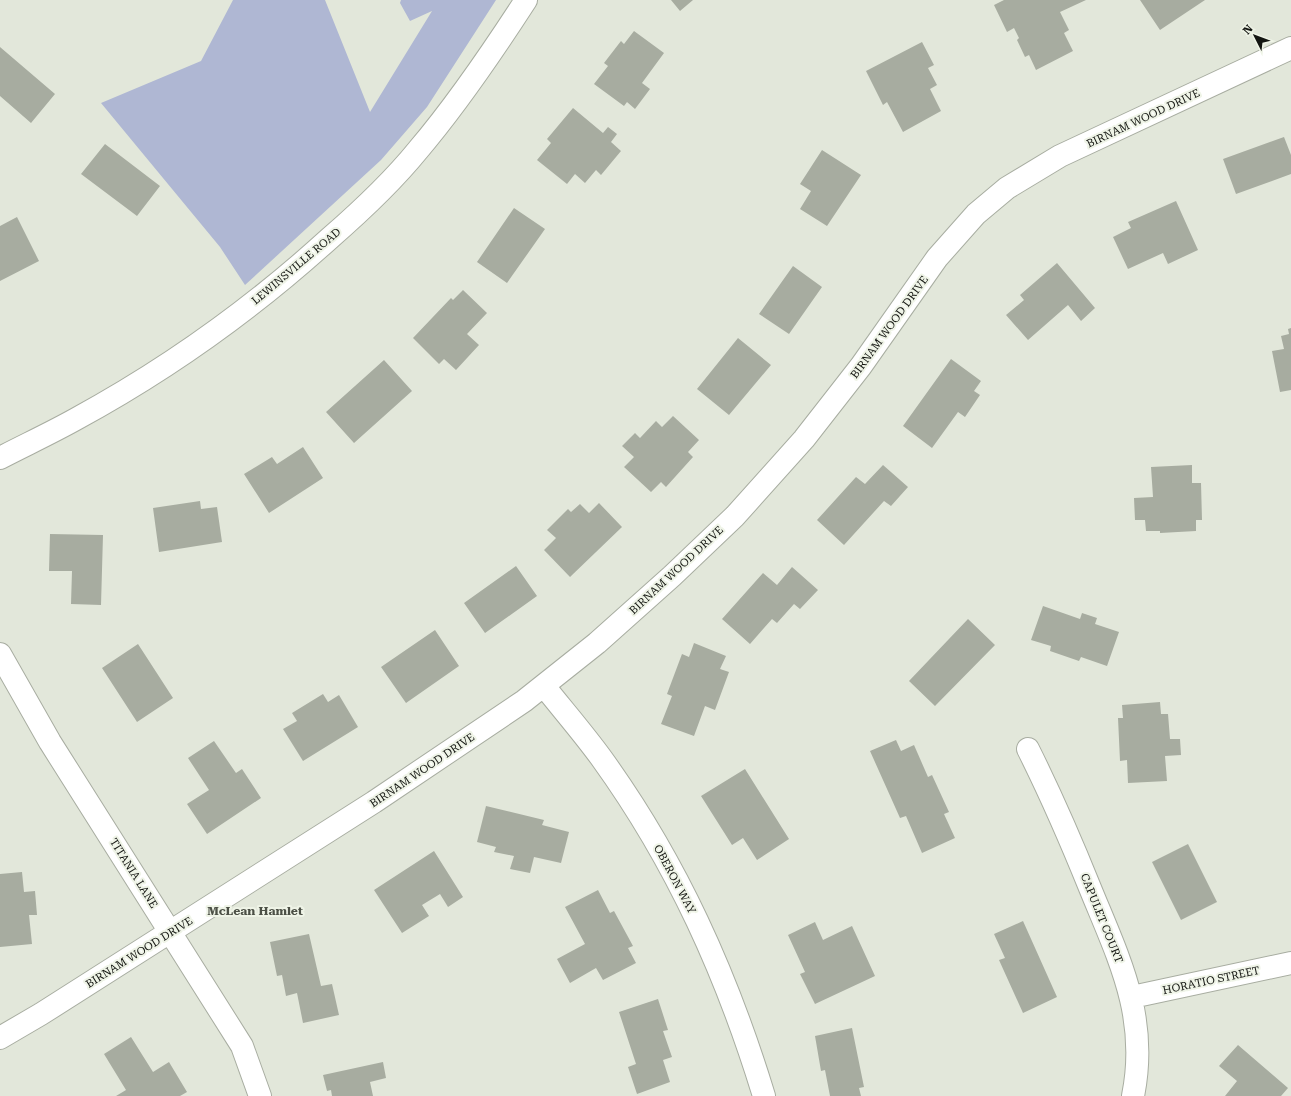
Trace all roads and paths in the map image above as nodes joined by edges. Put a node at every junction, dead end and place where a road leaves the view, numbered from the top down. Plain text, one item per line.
1 (526, 0) edge
2 (1291, 48) edge
3 (0, 458) edge
4 (0, 654) edge
5 (544, 686) junction
6 (1028, 749) dead end
7 (171, 932) junction
8 (1291, 963) edge
9 (1132, 997) junction
10 (0, 1038) edge
11 (260, 1096) edge
12 (764, 1096) edge
13 (1133, 1096) edge

1 - 3 street, LEWINSVILLE ROAD
2 - 5 street, BIRNAM WOOD DRIVE
4 - 7 street, TITANIA LANE
5 - 7 street, BIRNAM WOOD DRIVE
5 - 12 street, OBERON WAY
6 - 9 street, CAPULET COURT
7 - 10 street, BIRNAM WOOD DRIVE
7 - 11 street, TITANIA LANE
8 - 9 street, HORATIO STREET
9 - 13 street, CAPULET COURT

